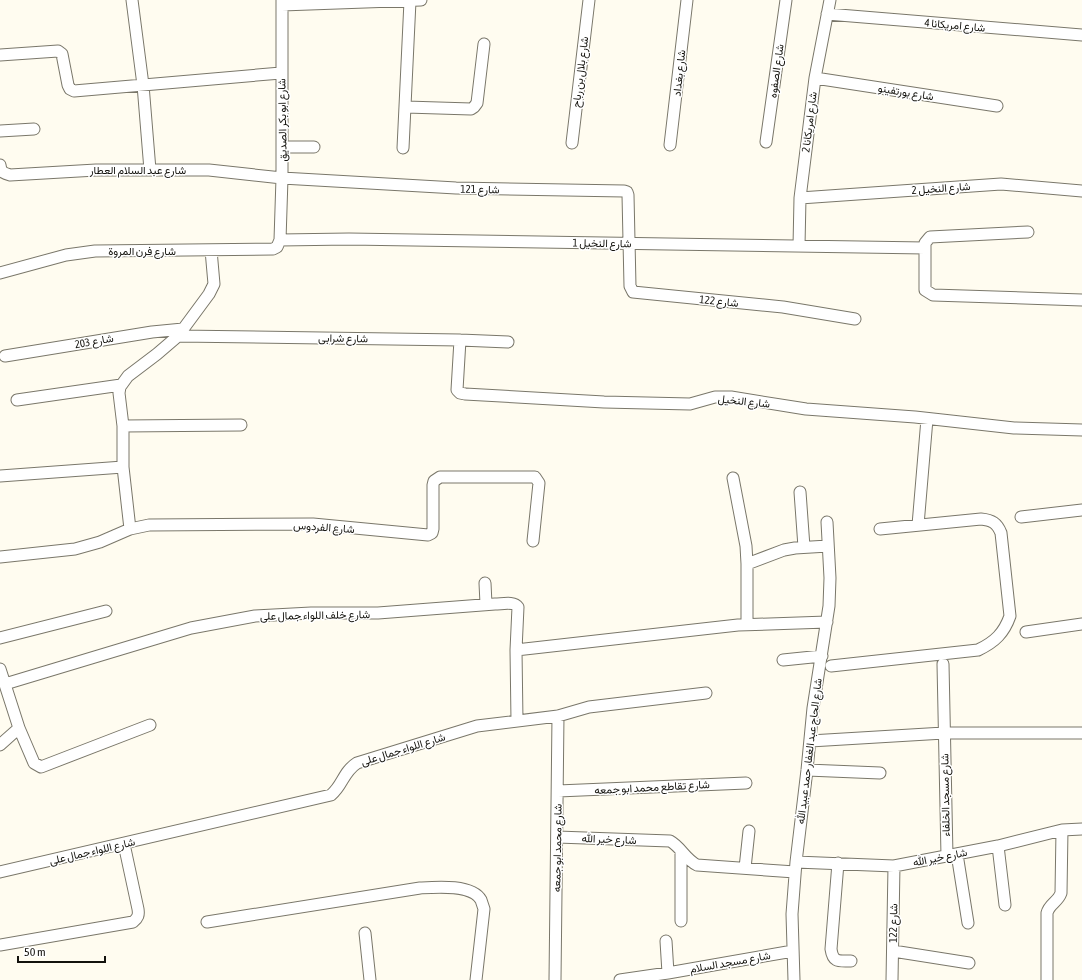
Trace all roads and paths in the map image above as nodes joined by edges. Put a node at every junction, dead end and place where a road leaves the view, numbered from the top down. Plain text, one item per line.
1 (132, 0) edge
2 (416, 0) edge
3 (589, 0) edge
4 (687, 0) edge
5 (786, 0) edge
6 (830, 0) edge
7 (282, 2) edge
8 (827, 14) junction
9 (1082, 35) edge
10 (484, 44) dead end
11 (0, 55) edge
12 (281, 73) junction
13 (815, 78) junction
14 (143, 85) junction
15 (997, 106) dead end
16 (406, 107) junction
17 (34, 129) dead end
18 (0, 132) edge
19 (766, 142) dead end
20 (572, 144) dead end
21 (670, 146) dead end
22 (282, 147) junction
23 (314, 147) dead end
24 (403, 148) dead end
25 (0, 165) edge
26 (150, 170) junction
27 (282, 178) junction
28 (1082, 191) edge
29 (800, 198) junction
30 (1028, 232) dead end
31 (280, 240) junction
32 (628, 243) junction
33 (799, 246) junction
34 (925, 248) junction
35 (211, 250) junction
36 (0, 273) edge
37 (1082, 300) edge
38 (855, 319) dead end
39 (180, 333) junction
40 (460, 340) junction
41 (508, 342) dead end
42 (6, 356) dead end
43 (122, 385) junction
44 (17, 400) dead end
45 (927, 419) junction
46 (241, 425) dead end
47 (123, 426) junction
48 (1082, 430) edge
49 (123, 467) junction
50 (0, 476) edge
51 (733, 478) dead end
52 (800, 492) dead end
53 (1082, 510) edge
54 (1021, 518) dead end
55 (827, 522) dead end
56 (918, 525) junction
57 (130, 529) junction
58 (880, 529) dead end
59 (533, 541) dead end
60 (828, 546) junction
61 (804, 547) junction
62 (0, 557) edge
63 (747, 564) junction
64 (485, 583) dead end
65 (486, 604) junction
66 (106, 611) dead end
67 (827, 622) junction
68 (747, 624) junction
69 (1082, 624) edge
70 (1026, 632) dead end
71 (0, 638) edge
72 (516, 650) junction
73 (822, 656) junction
74 (783, 660) dead end
75 (943, 664) dead end
76 (831, 666) dead end
77 (0, 670) edge
78 (5, 684) junction
79 (706, 693) dead end
80 (558, 716) junction
81 (517, 721) junction
82 (150, 725) dead end
83 (19, 728) junction
84 (944, 733) junction
85 (1082, 733) edge
86 (810, 741) junction
87 (0, 745) edge
88 (807, 770) junction
89 (880, 773) dead end
90 (746, 783) dead end
91 (558, 791) junction
92 (1082, 829) edge
93 (1062, 830) junction
94 (748, 831) dead end
95 (557, 837) junction
96 (124, 844) junction
97 (998, 846) junction
98 (681, 852) junction
99 (952, 855) junction
100 (838, 863) junction
101 (894, 866) junction
102 (796, 867) junction
103 (745, 868) junction
104 (0, 872) edge
105 (1005, 905) dead end
106 (681, 921) dead end
107 (207, 922) dead end
108 (968, 923) dead end
109 (365, 933) dead end
110 (666, 941) dead end
111 (0, 945) edge
112 (792, 951) junction
113 (893, 951) junction
114 (851, 961) dead end
115 (969, 963) dead end
116 (668, 973) junction
117 (370, 980) edge
118 (476, 980) edge
119 (555, 980) edge
120 (620, 980) edge
121 (794, 980) edge
122 (892, 980) edge
123 (1047, 980) edge

1 - 14 street
2 - 7 street
2 - 16 street
3 - 20 street, شارع بلال بن رباح
4 - 21 street, شارع بغداد
5 - 19 street, شارع الصفوه
6 - 8 street, شارع امريكانا 2
7 - 12 street, شارع ابو بكر الصديق
8 - 9 street, شارع امريكانا 4
8 - 13 street, شارع امريكانا 2
10 - 16 street
11 - 14 street
12 - 14 street
12 - 22 street, شارع ابو بكر الصديق
13 - 15 street, شارع بورتفينو
13 - 29 street, شارع امريكانا 2
14 - 26 street
16 - 24 street
17 - 18 street
22 - 23 street
22 - 27 street, شارع ابو بكر الصديق
25 - 26 street, شارع عبد السلام العطار
26 - 27 street, شارع عبد السلام العطار
27 - 31 street, شارع ابو بكر الصديق
27 - 32 street, شارع 121
28 - 29 street, شارع النخيل 2
29 - 33 street, شارع امريكانا 2
30 - 34 street
31 - 32 street, شارع النخيل 1
31 - 35 street, شارع فرن المروة
32 - 33 street, شارع النخيل 1
32 - 38 street, شارع 122
33 - 34 street, شارع النخيل 1
34 - 37 street
35 - 36 street, شارع فرن المروة
35 - 39 street
39 - 40 street, شارع شرابى
39 - 42 street, شارع 203
39 - 43 street
40 - 41 street, شارع شرابى
40 - 45 street, شارع النخيل
43 - 44 street
43 - 47 street
45 - 48 street, شارع النخيل
45 - 56 street
46 - 47 street
47 - 49 street
49 - 50 street
49 - 57 street
51 - 63 street
52 - 61 street
53 - 54 street
55 - 60 street, شارع الحاج عبد الغفار حمد عبيد الله
56 - 58 street
56 - 76 street
57 - 59 street, شارع الفردوس
57 - 62 street, شارع الفردوس
60 - 61 street
60 - 67 street, شارع الحاج عبد الغفار حمد عبيد الله
61 - 63 street
63 - 68 street
64 - 65 street
65 - 72 street, شارع خلف اللواء جمال على
65 - 78 street, شارع خلف اللواء جمال على
66 - 71 street
67 - 68 street
67 - 73 street, شارع الحاج عبد الغفار حمد عبيد الله
68 - 72 street
69 - 70 street
72 - 81 street, شارع خلف اللواء جمال على
73 - 74 street
73 - 86 street, شارع الحاج عبد الغفار حمد عبيد الله
75 - 84 street, شارع مسجد الخلفاء
77 - 78 street
78 - 83 street
79 - 80 street, شارع اللواء جمال على
80 - 81 street, شارع اللواء جمال على
80 - 91 street, شارع محمد ابو جمعه
81 - 96 street, شارع اللواء جمال على
82 - 83 street
83 - 87 street
84 - 85 street
84 - 86 street
84 - 99 street, شارع مسجد الخلفاء
86 - 88 street, شارع الحاج عبد الغفار حمد عبيد الله
88 - 89 street
88 - 102 street, شارع الحاج عبد الغفار حمد عبيد الله
90 - 91 street, شارع تقاطع محمد ابو جمعه
91 - 95 street, شارع محمد ابو جمعه
92 - 93 street, شارع خير الله
93 - 97 street, شارع خير الله
93 - 123 street
94 - 103 street
95 - 98 street, شارع خير الله
95 - 119 street, شارع محمد ابو جمعه
96 - 104 street, شارع اللواء جمال على
96 - 111 street
97 - 99 street, شارع خير الله
97 - 105 street
98 - 103 street, شارع خير الله
98 - 106 street
99 - 101 street, شارع خير الله
99 - 108 street, شارع مسجد الخلفاء
100 - 101 street, شارع خير الله
100 - 102 street, شارع خير الله
100 - 114 street
101 - 113 street, شارع 122
102 - 103 street, شارع خير الله
102 - 112 street, شارع الحاج عبد الغفار حمد عبيد الله
107 - 118 street
109 - 117 street
110 - 116 street
112 - 116 street, شارع مسجد السلام
112 - 121 street, شارع الحاج عبد الغفار حمد عبيد الله
113 - 115 street
113 - 122 street, شارع 122
116 - 120 street, شارع مسجد السلام

